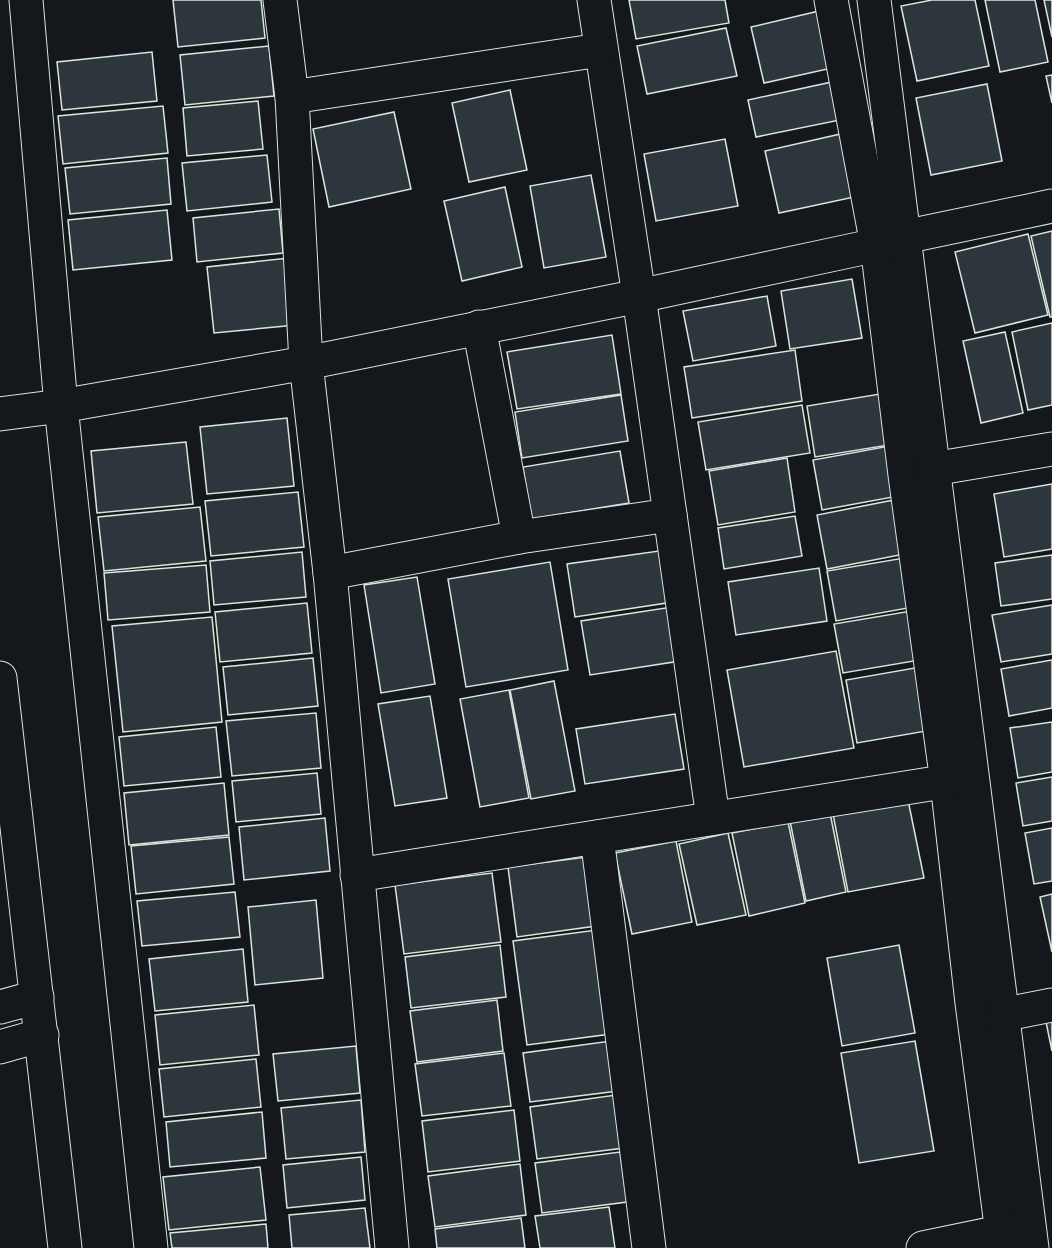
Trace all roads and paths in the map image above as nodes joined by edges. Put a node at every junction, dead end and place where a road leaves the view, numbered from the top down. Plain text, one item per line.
1 (26, 0) edge
2 (280, 0) edge
3 (594, 0) edge
4 (831, 0) edge
5 (874, 0) edge
6 (600, 50) junction
7 (292, 97) junction
8 (1052, 206) edge
9 (890, 241) junction
10 (639, 296) junction
11 (480, 327) junction
12 (306, 363) junction
13 (60, 406) junction
14 (0, 414) edge
15 (1052, 449) edge
16 (933, 469) junction
17 (670, 515) junction
18 (519, 537) junction
19 (330, 573) junction
20 (0, 678) edge
21 (960, 779) junction
22 (713, 818) junction
23 (0, 820) edge
24 (597, 837) junction
25 (357, 875) junction
26 (19, 1002) edge
27 (1052, 1005) edge
28 (1002, 1015) junction
29 (22, 1041) edge
30 (1024, 1235) edge
31 (42, 1248) edge
32 (65, 1248) edge
33 (151, 1248) edge
34 (392, 1248) edge
35 (649, 1248) edge
36 (923, 1248) edge

1 - 13 street
2 - 7 street
3 - 6 street
4 - 9 street
5 - 9 street
6 - 7 street
6 - 10 street
7 - 12 street
8 - 9 street
9 - 10 street
9 - 16 street
9 - 21 street
10 - 11 street
10 - 17 street
11 - 12 street
11 - 18 street
12 - 13 street
12 - 19 street
13 - 14 street
13 - 33 street
15 - 16 street
16 - 21 street
17 - 18 street
17 - 22 street
18 - 19 street
19 - 25 street
20 - 26 street
21 - 22 street
21 - 28 street
21 - 30 street
22 - 24 street
23 - 26 street
24 - 25 street
24 - 35 street
25 - 34 street
26 - 29 street
27 - 28 street
28 - 30 street
29 - 31 street
29 - 32 street
30 - 36 street

